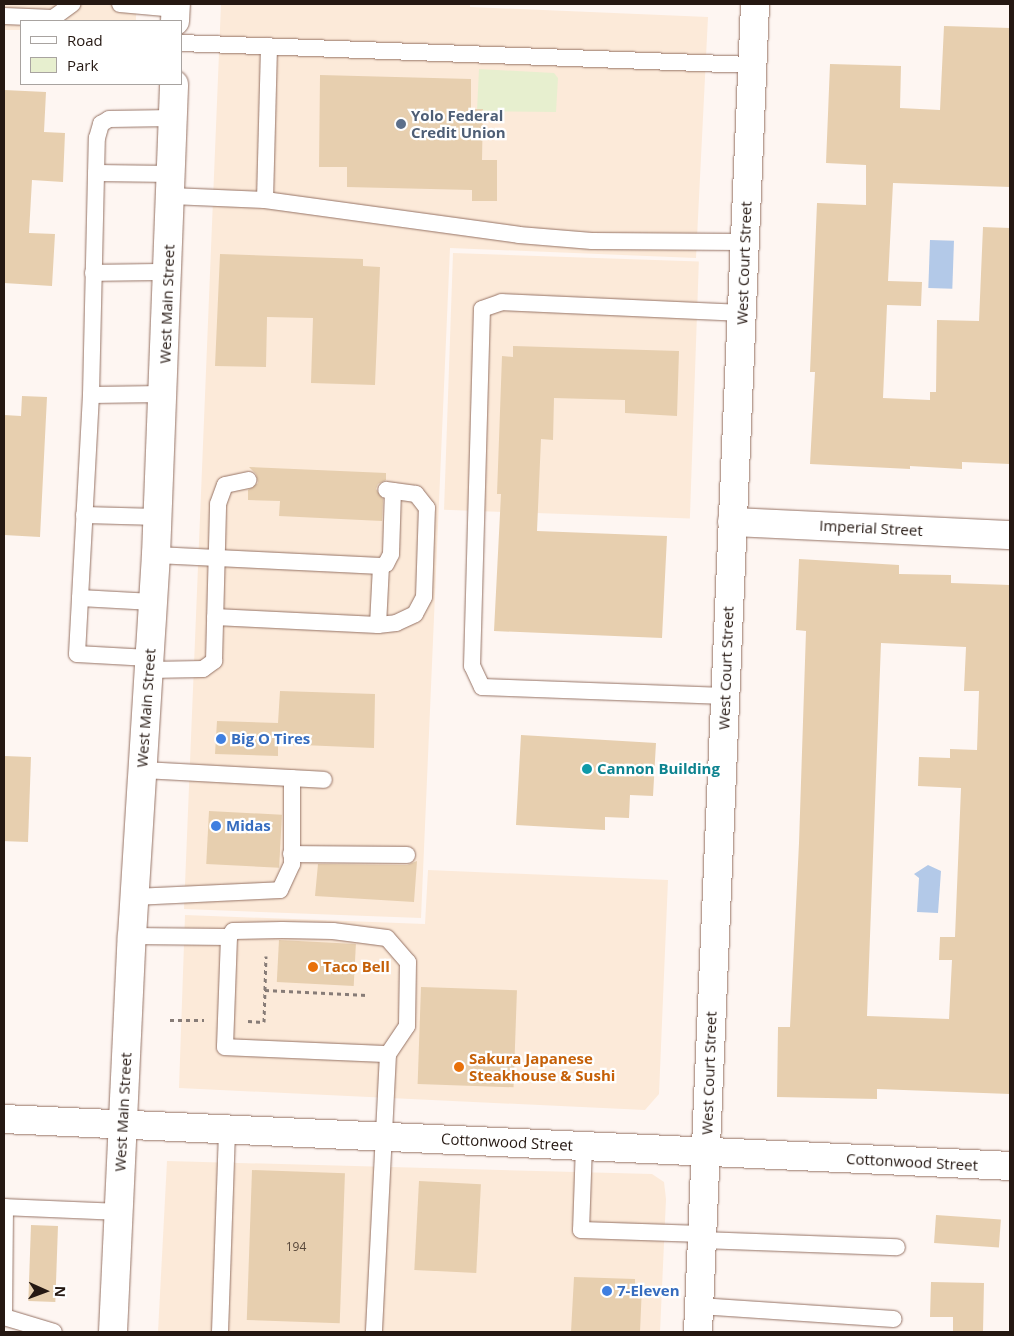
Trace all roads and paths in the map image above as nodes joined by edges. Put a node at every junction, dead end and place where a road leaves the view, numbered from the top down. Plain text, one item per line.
1 (72, 4) edge
2 (120, 4) edge
3 (755, 4) edge
4 (175, 11) edge
5 (4, 16) edge
6 (182, 43) edge
7 (269, 46) junction
8 (752, 65) junction
9 (174, 85) edge
10 (173, 118) junction
11 (96, 173) junction
12 (172, 185) junction
13 (265, 200) junction
14 (744, 242) junction
15 (168, 272) junction
16 (93, 273) junction
17 (741, 313) junction
18 (163, 394) junction
19 (91, 395) junction
20 (248, 480) dead end
21 (84, 515) junction
22 (158, 517) junction
23 (732, 522) junction
24 (1010, 534) edge
25 (156, 555) junction
26 (218, 558) junction
27 (381, 566) junction
28 (80, 598) junction
29 (153, 602) junction
30 (215, 617) junction
31 (378, 625) junction
32 (149, 664) junction
33 (725, 696) junction
34 (142, 770) junction
35 (292, 778) junction
36 (324, 780) dead end
37 (291, 854) junction
38 (407, 855) dead end
39 (134, 897) junction
40 (132, 936) junction
41 (229, 937) junction
42 (265, 990) dead end
43 (367, 994) dead end
44 (388, 1054) junction
45 (4, 1120) edge
46 (123, 1124) junction
47 (227, 1128) junction
48 (386, 1136) junction
49 (584, 1145) junction
50 (706, 1152) junction
51 (1010, 1166) edge
52 (4, 1207) edge
53 (119, 1212) junction
54 (702, 1237) junction
55 (897, 1247) dead end
56 (699, 1306) junction
57 (894, 1319) dead end
58 (54, 1332) edge
59 (113, 1332) edge
60 (220, 1332) edge
61 (374, 1332) edge
62 (698, 1332) edge

1 - 5 lane
2 - 4 lane
3 - 8 street, West Court Street
6 - 7 lane
7 - 8 lane
7 - 13 lane
8 - 14 street, West Court Street
9 - 10 street, West Main Street
10 - 11 lane
10 - 12 street, West Main Street
11 - 12 lane
11 - 16 lane
12 - 13 lane
12 - 15 street, West Main Street
13 - 14 lane
14 - 17 street, West Court Street
15 - 16 lane
15 - 18 street, West Main Street
16 - 19 lane
17 - 23 street, West Court Street
17 - 33 lane
18 - 19 lane
18 - 22 street, West Main Street
19 - 21 lane
20 - 26 lane
21 - 22 lane
21 - 28 lane
22 - 25 street, West Main Street
23 - 24 street, Imperial Street
23 - 33 street, West Court Street
25 - 26 lane
25 - 29 street, West Main Street
26 - 27 lane
26 - 30 lane
27 - 31 lane
27 - 31 lane
28 - 29 lane
28 - 32 lane
29 - 32 street, West Main Street
30 - 31 lane
30 - 32 lane
32 - 34 street, West Main Street
33 - 50 street, West Court Street
34 - 35 lane
34 - 39 street, West Main Street
35 - 36 lane
35 - 37 lane
37 - 38 lane
37 - 39 lane
39 - 40 street, West Main Street
40 - 41 lane
40 - 46 street, West Main Street
41 - 44 lane
41 - 44 lane
42 - 43 path
44 - 48 lane
45 - 46 street, Cottonwood Street
46 - 47 street, Cottonwood Street
46 - 53 street, West Main Street
47 - 48 street, Cottonwood Street
47 - 60 lane
48 - 49 street, Cottonwood Street
48 - 61 lane
49 - 50 street, Cottonwood Street
49 - 54 lane
50 - 51 street, Cottonwood Street
50 - 54 street, West Court Street
52 - 53 lane
52 - 58 lane
53 - 59 street, West Main Street
54 - 55 lane
54 - 56 street, West Court Street
56 - 57 lane
56 - 62 street, West Court Street

